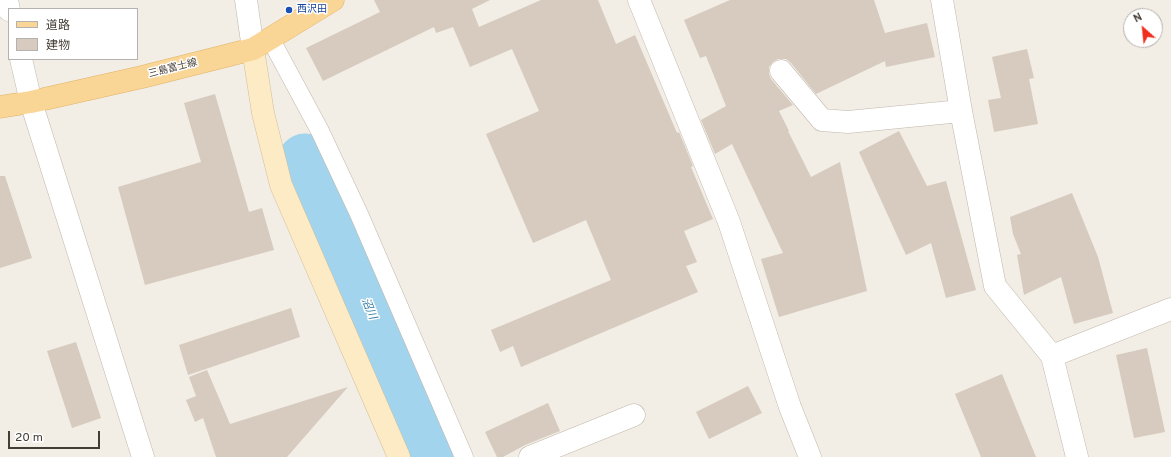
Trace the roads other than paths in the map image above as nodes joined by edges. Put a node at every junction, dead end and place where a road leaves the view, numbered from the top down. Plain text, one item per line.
1 (246, 0) edge
2 (333, 0) edge
3 (639, 0) edge
4 (942, 0) edge
5 (261, 43) junction
6 (21, 60) edge
7 (781, 71) dead end
8 (31, 102) junction
9 (0, 107) edge
10 (961, 111) junction
11 (1171, 309) edge
12 (1052, 356) junction
13 (634, 415) dead end
14 (143, 457) edge
15 (400, 457) edge
16 (464, 457) edge
17 (530, 457) edge
18 (810, 457) edge
19 (1078, 457) edge

1 - 5 street
2 - 5 main road, 三島富士線
3 - 18 street
4 - 10 street
5 - 8 main road, 三島富士線
5 - 15 street
5 - 16 lane
6 - 8 street
7 - 10 street
8 - 9 main road, 三島富士線
8 - 14 street
10 - 12 street
11 - 12 street
12 - 19 street
13 - 17 street

